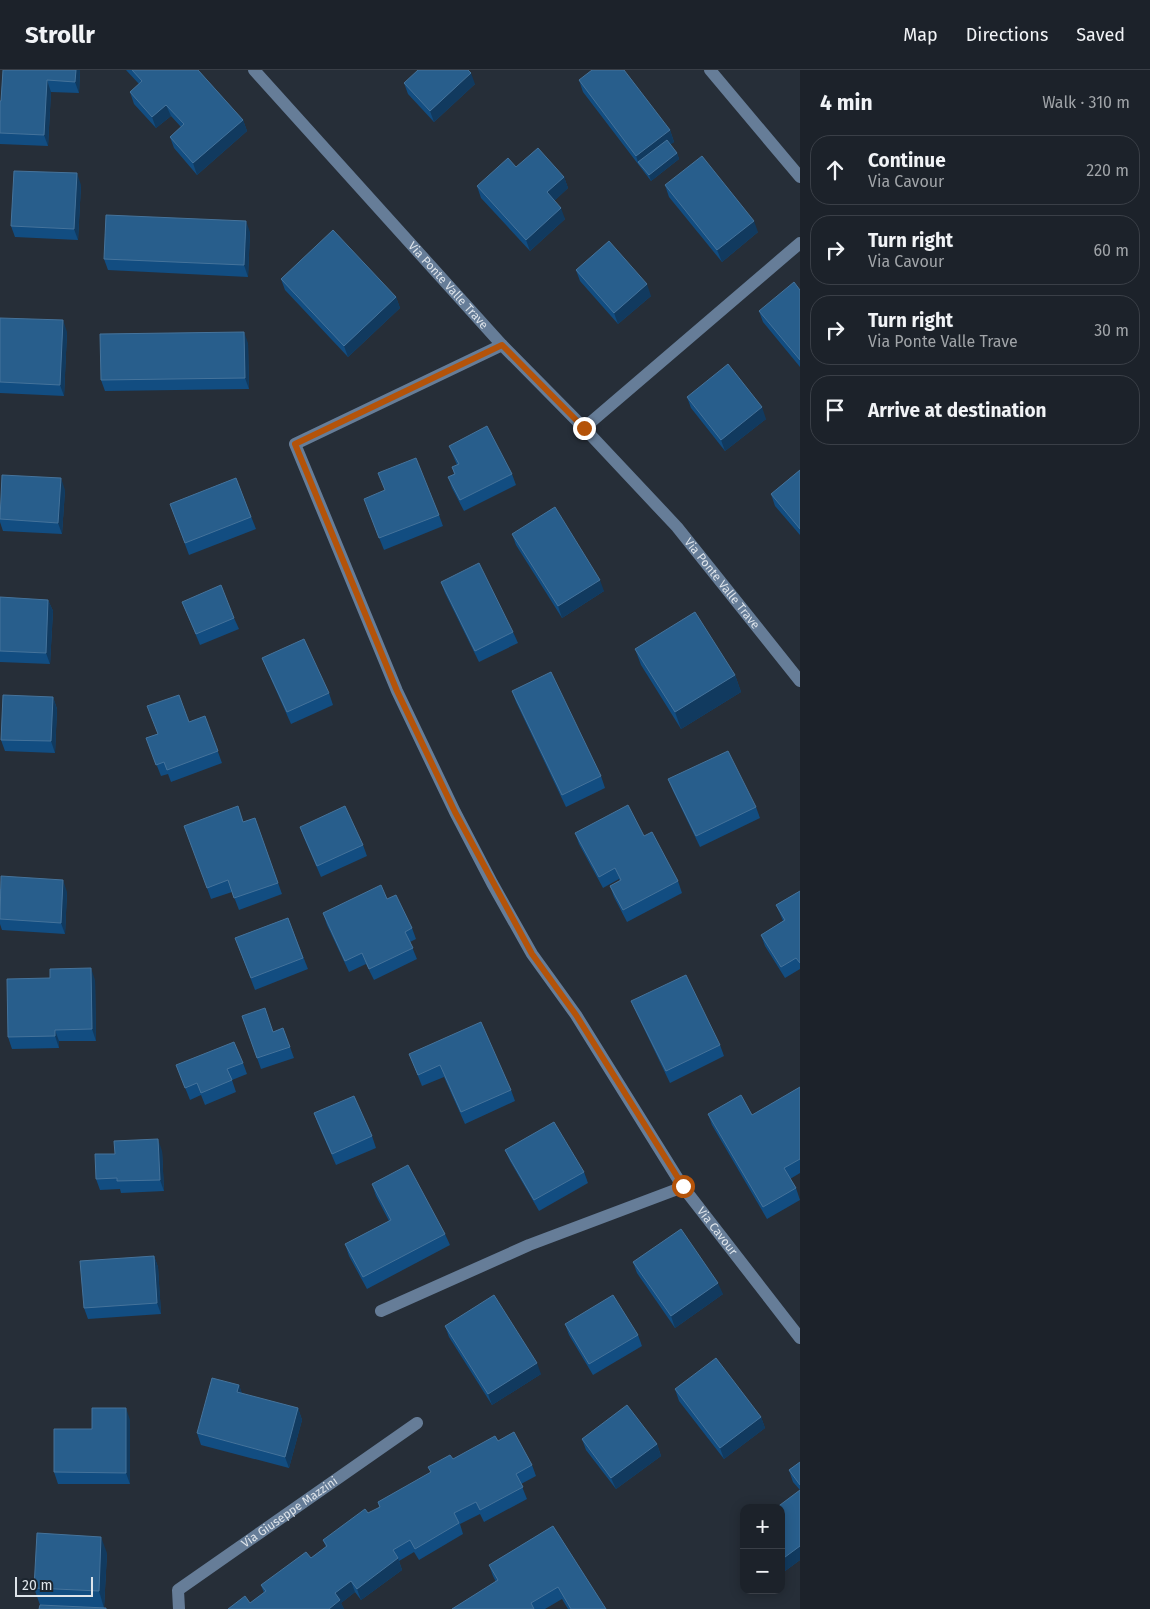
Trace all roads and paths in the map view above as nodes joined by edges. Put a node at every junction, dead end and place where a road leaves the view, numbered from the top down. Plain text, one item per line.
1 (254, 70) edge
2 (710, 70) edge
3 (800, 177) edge
4 (800, 243) edge
5 (502, 345) junction
6 (584, 428) junction
7 (800, 681) edge
8 (683, 1186) junction
9 (381, 1311) dead end
10 (800, 1338) edge
11 (417, 1423) dead end
12 (179, 1609) edge

1 - 5 street, Via Ponte Valle Trave
2 - 3 street
4 - 6 street
5 - 6 street, Via Ponte Valle Trave
5 - 8 street, Via Cavour
6 - 7 street, Via Ponte Valle Trave
8 - 9 street
8 - 10 street, Via Cavour
11 - 12 street, Via Giuseppe Mazzini

